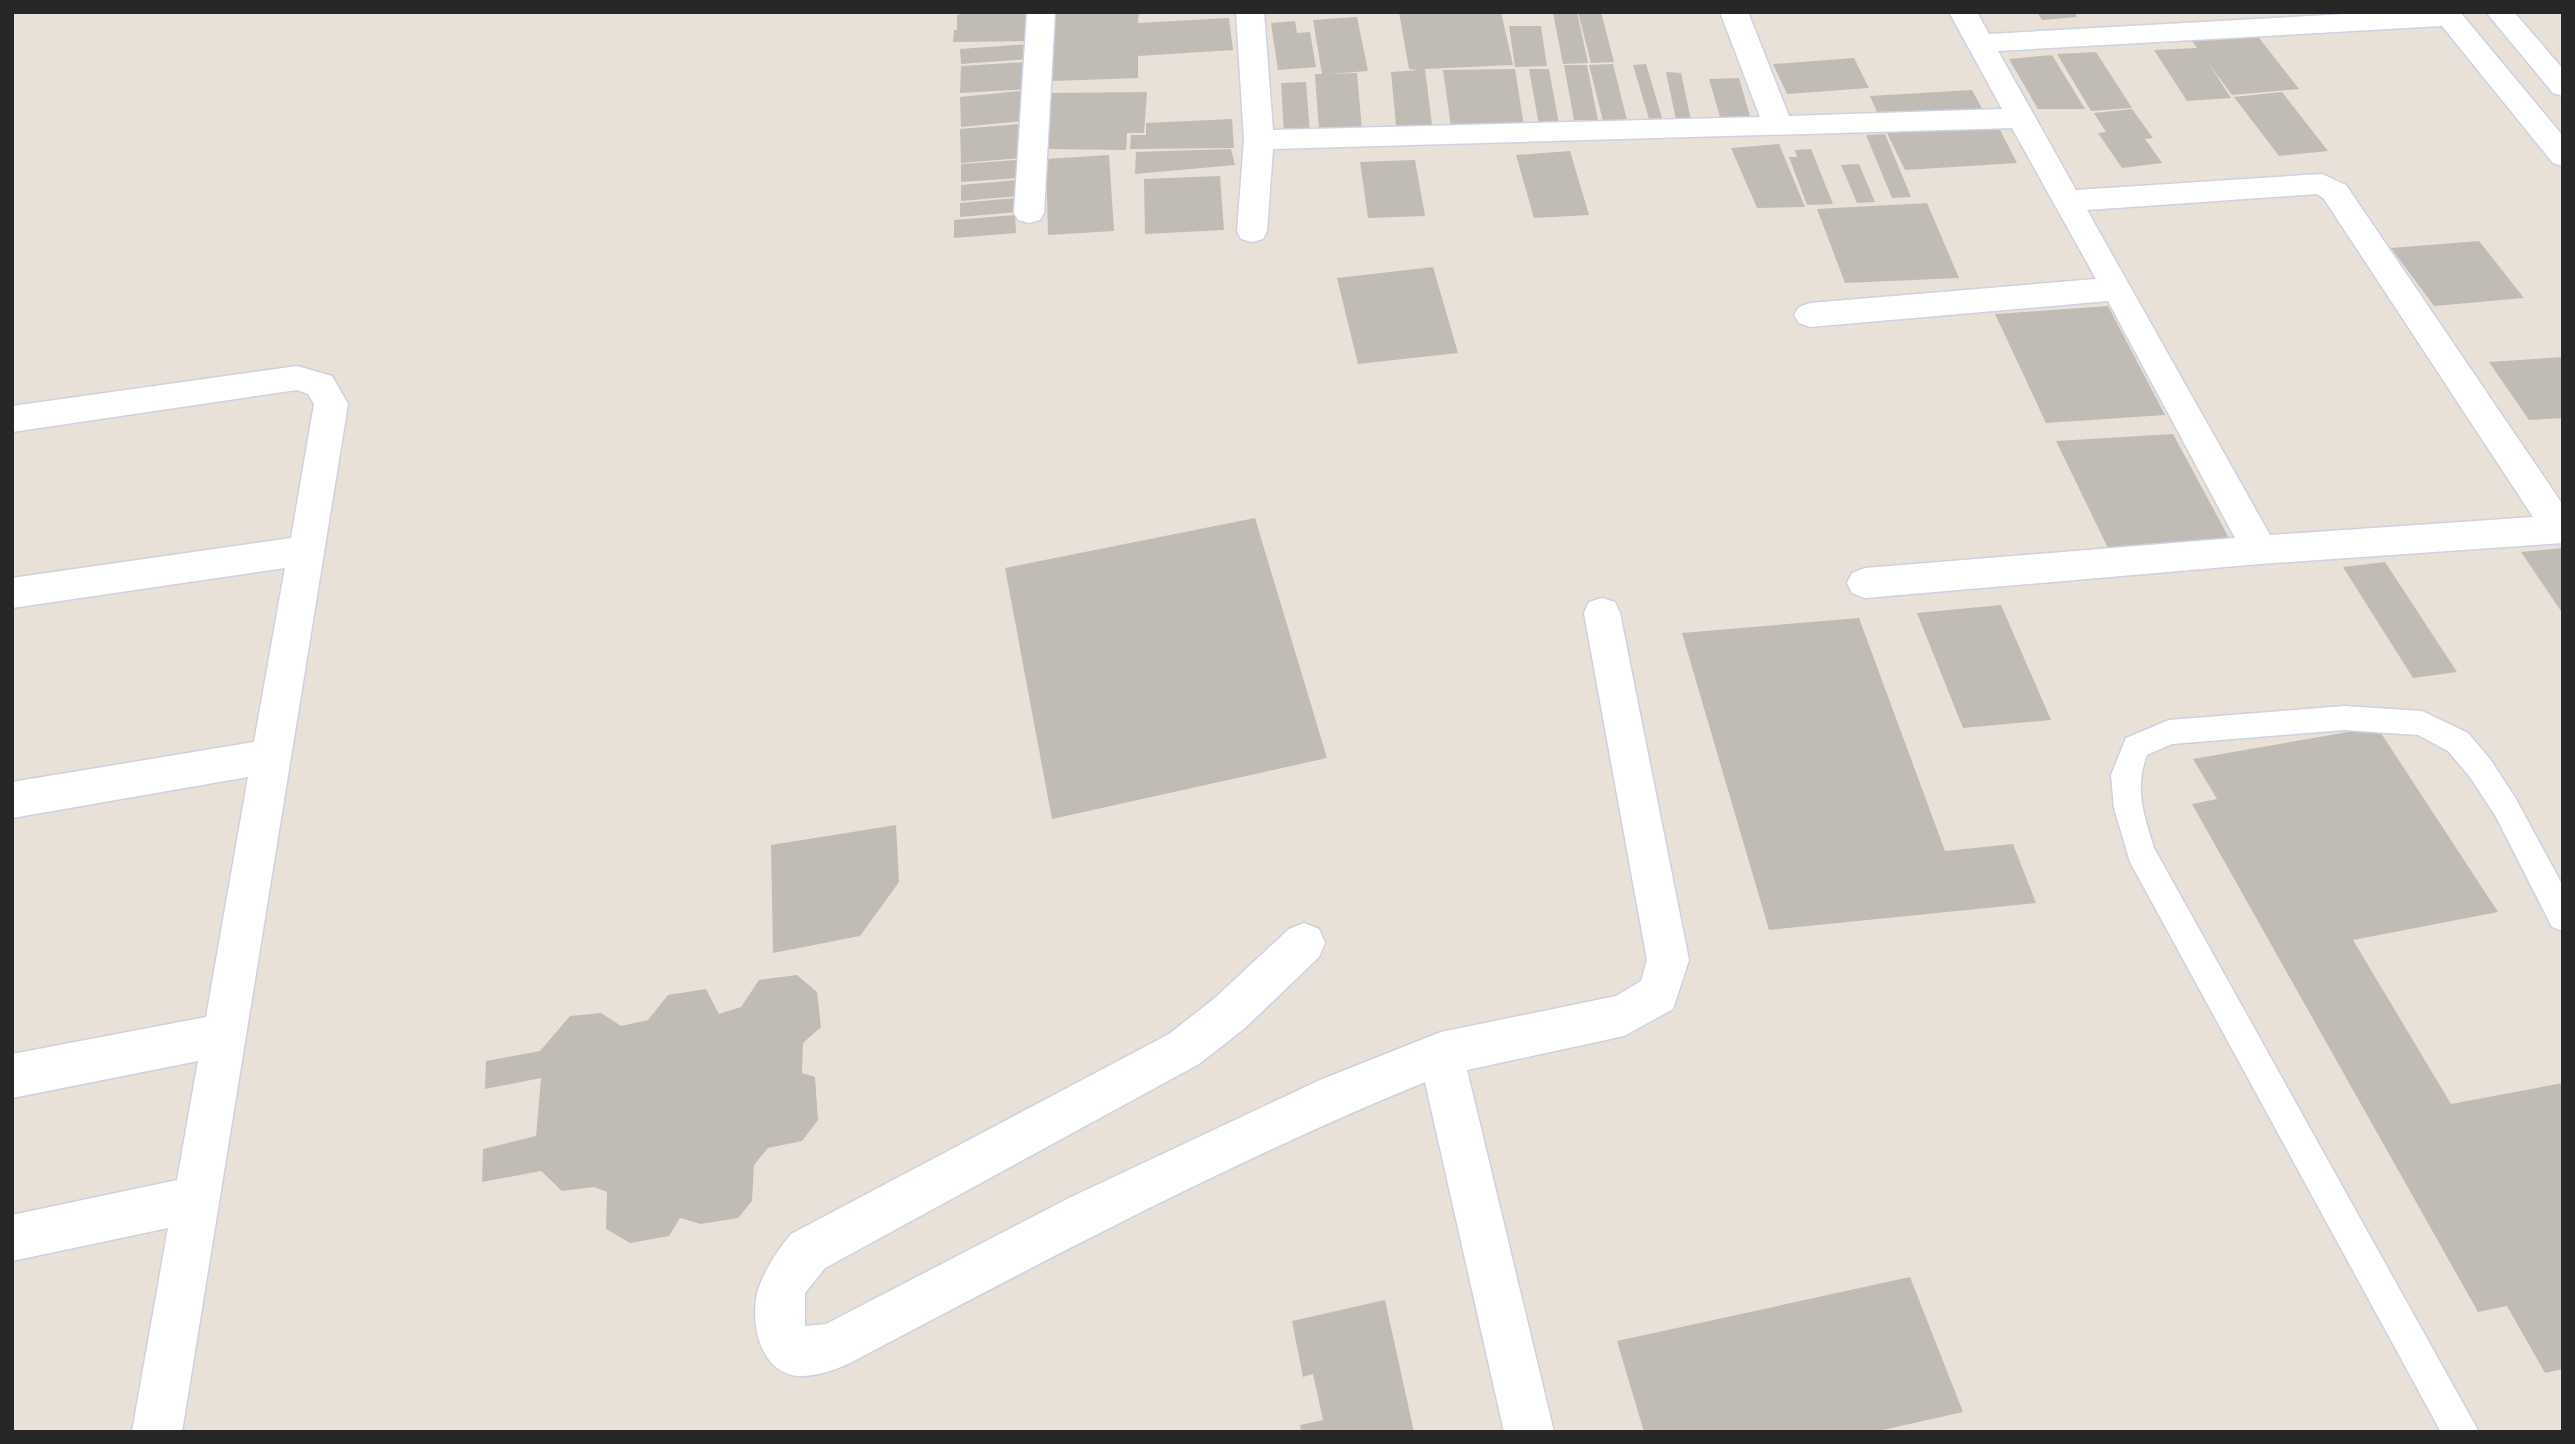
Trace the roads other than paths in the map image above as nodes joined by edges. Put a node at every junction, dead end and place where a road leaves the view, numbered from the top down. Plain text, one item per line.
1 (1041, 12) edge
2 (1250, 12) edge
3 (1734, 12) edge
4 (1963, 12) edge
5 (2499, 12) edge
6 (2447, 15) edge
7 (1980, 43) junction
8 (2563, 87) edge
9 (2021, 118) junction
10 (1778, 125) junction
11 (1259, 140) junction
12 (2563, 156) edge
13 (2067, 201) junction
14 (1029, 213) dead end
15 (1252, 231) dead end
16 (2117, 289) junction
17 (1810, 315) dead end
18 (12, 419) edge
19 (2561, 529) edge
20 (307, 550) junction
21 (2260, 550) junction
22 (1865, 583) dead end
23 (12, 593) edge
24 (1602, 613) dead end
25 (272, 756) junction
26 (12, 800) edge
27 (2563, 917) edge
28 (1304, 943) dead end
29 (224, 1035) junction
30 (1441, 1054) junction
31 (12, 1076) edge
32 (197, 1199) junction
33 (12, 1238) edge
34 (157, 1432) edge
35 (1529, 1432) edge
36 (2461, 1432) edge

1 - 14 street
2 - 11 street
3 - 10 street
4 - 7 street
5 - 8 street
6 - 7 street
6 - 12 street
7 - 9 street
9 - 10 street
9 - 13 street
10 - 11 street
11 - 15 street
13 - 16 street
13 - 19 street
16 - 17 street
16 - 21 street
18 - 20 street
19 - 21 street
20 - 23 street
20 - 25 street
21 - 22 street
24 - 30 street
25 - 26 street
25 - 29 street
27 - 36 lane
28 - 30 street
29 - 31 street
29 - 32 street
30 - 35 street
32 - 33 street
32 - 34 street

